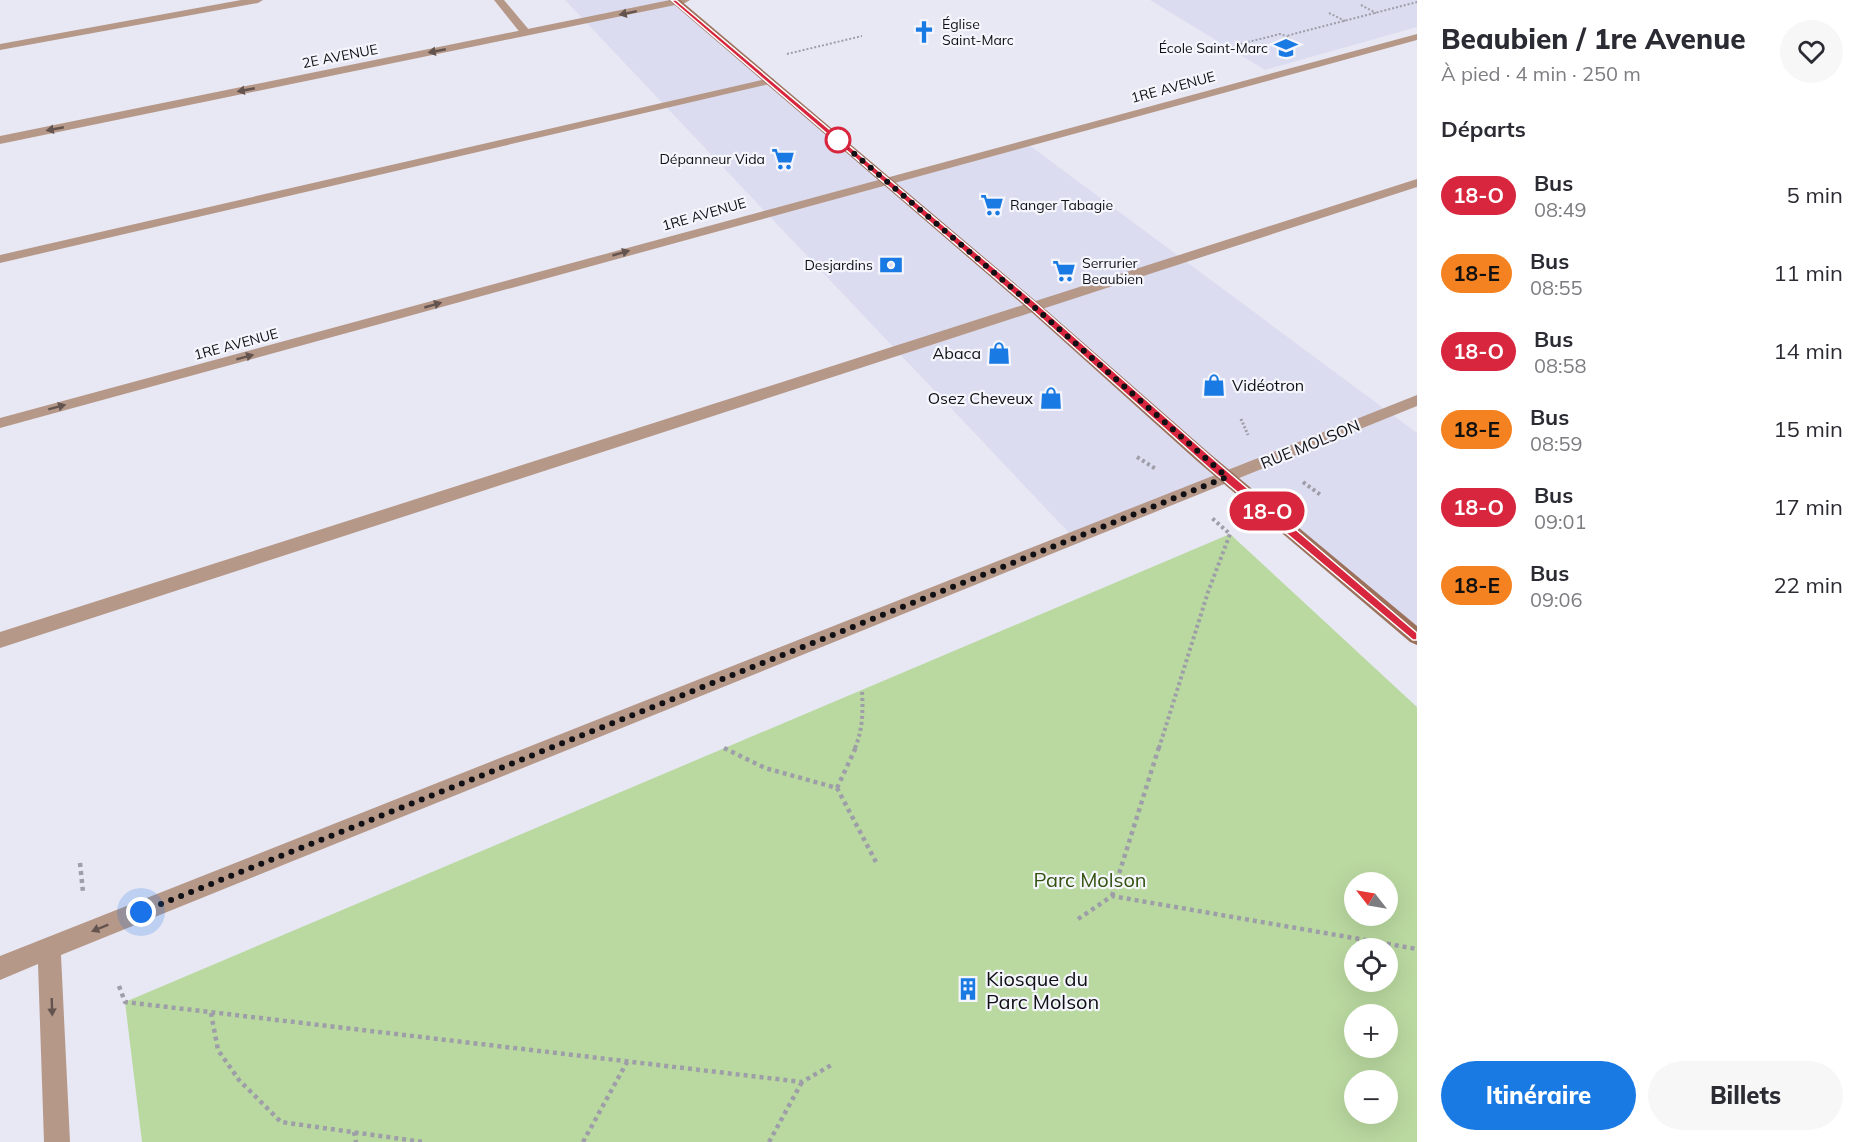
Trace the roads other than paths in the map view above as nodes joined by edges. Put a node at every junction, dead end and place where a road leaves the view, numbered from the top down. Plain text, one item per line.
1 (258, 0) edge
2 (499, 0) edge
3 (679, 1) edge
4 (526, 33) junction
5 (1417, 36) edge
6 (0, 47) edge
7 (770, 81) junction
8 (0, 140) edge
9 (886, 180) junction
10 (1417, 183) edge
11 (0, 259) edge
12 (1033, 306) junction
13 (1417, 400) edge
14 (0, 423) edge
15 (1227, 477) junction
16 (1417, 637) edge
17 (0, 640) edge
18 (49, 948) junction
19 (0, 968) edge
20 (57, 1142) edge

1 - 6 street
2 - 4 street
3 -> 4 street, 2E AVENUE
3 - 7 street
4 -> 8 street, 2E AVENUE
5 - 9 street, 1RE AVENUE
7 - 9 street
7 - 11 street
9 - 12 street
14 -> 9 street, 1RE AVENUE
10 - 12 street
12 - 15 street
12 - 17 street
13 - 15 street, RUE MOLSON
15 - 16 street
15 -> 18 street, RUE MOLSON
18 - 19 street, RUE MOLSON
18 -> 20 street

